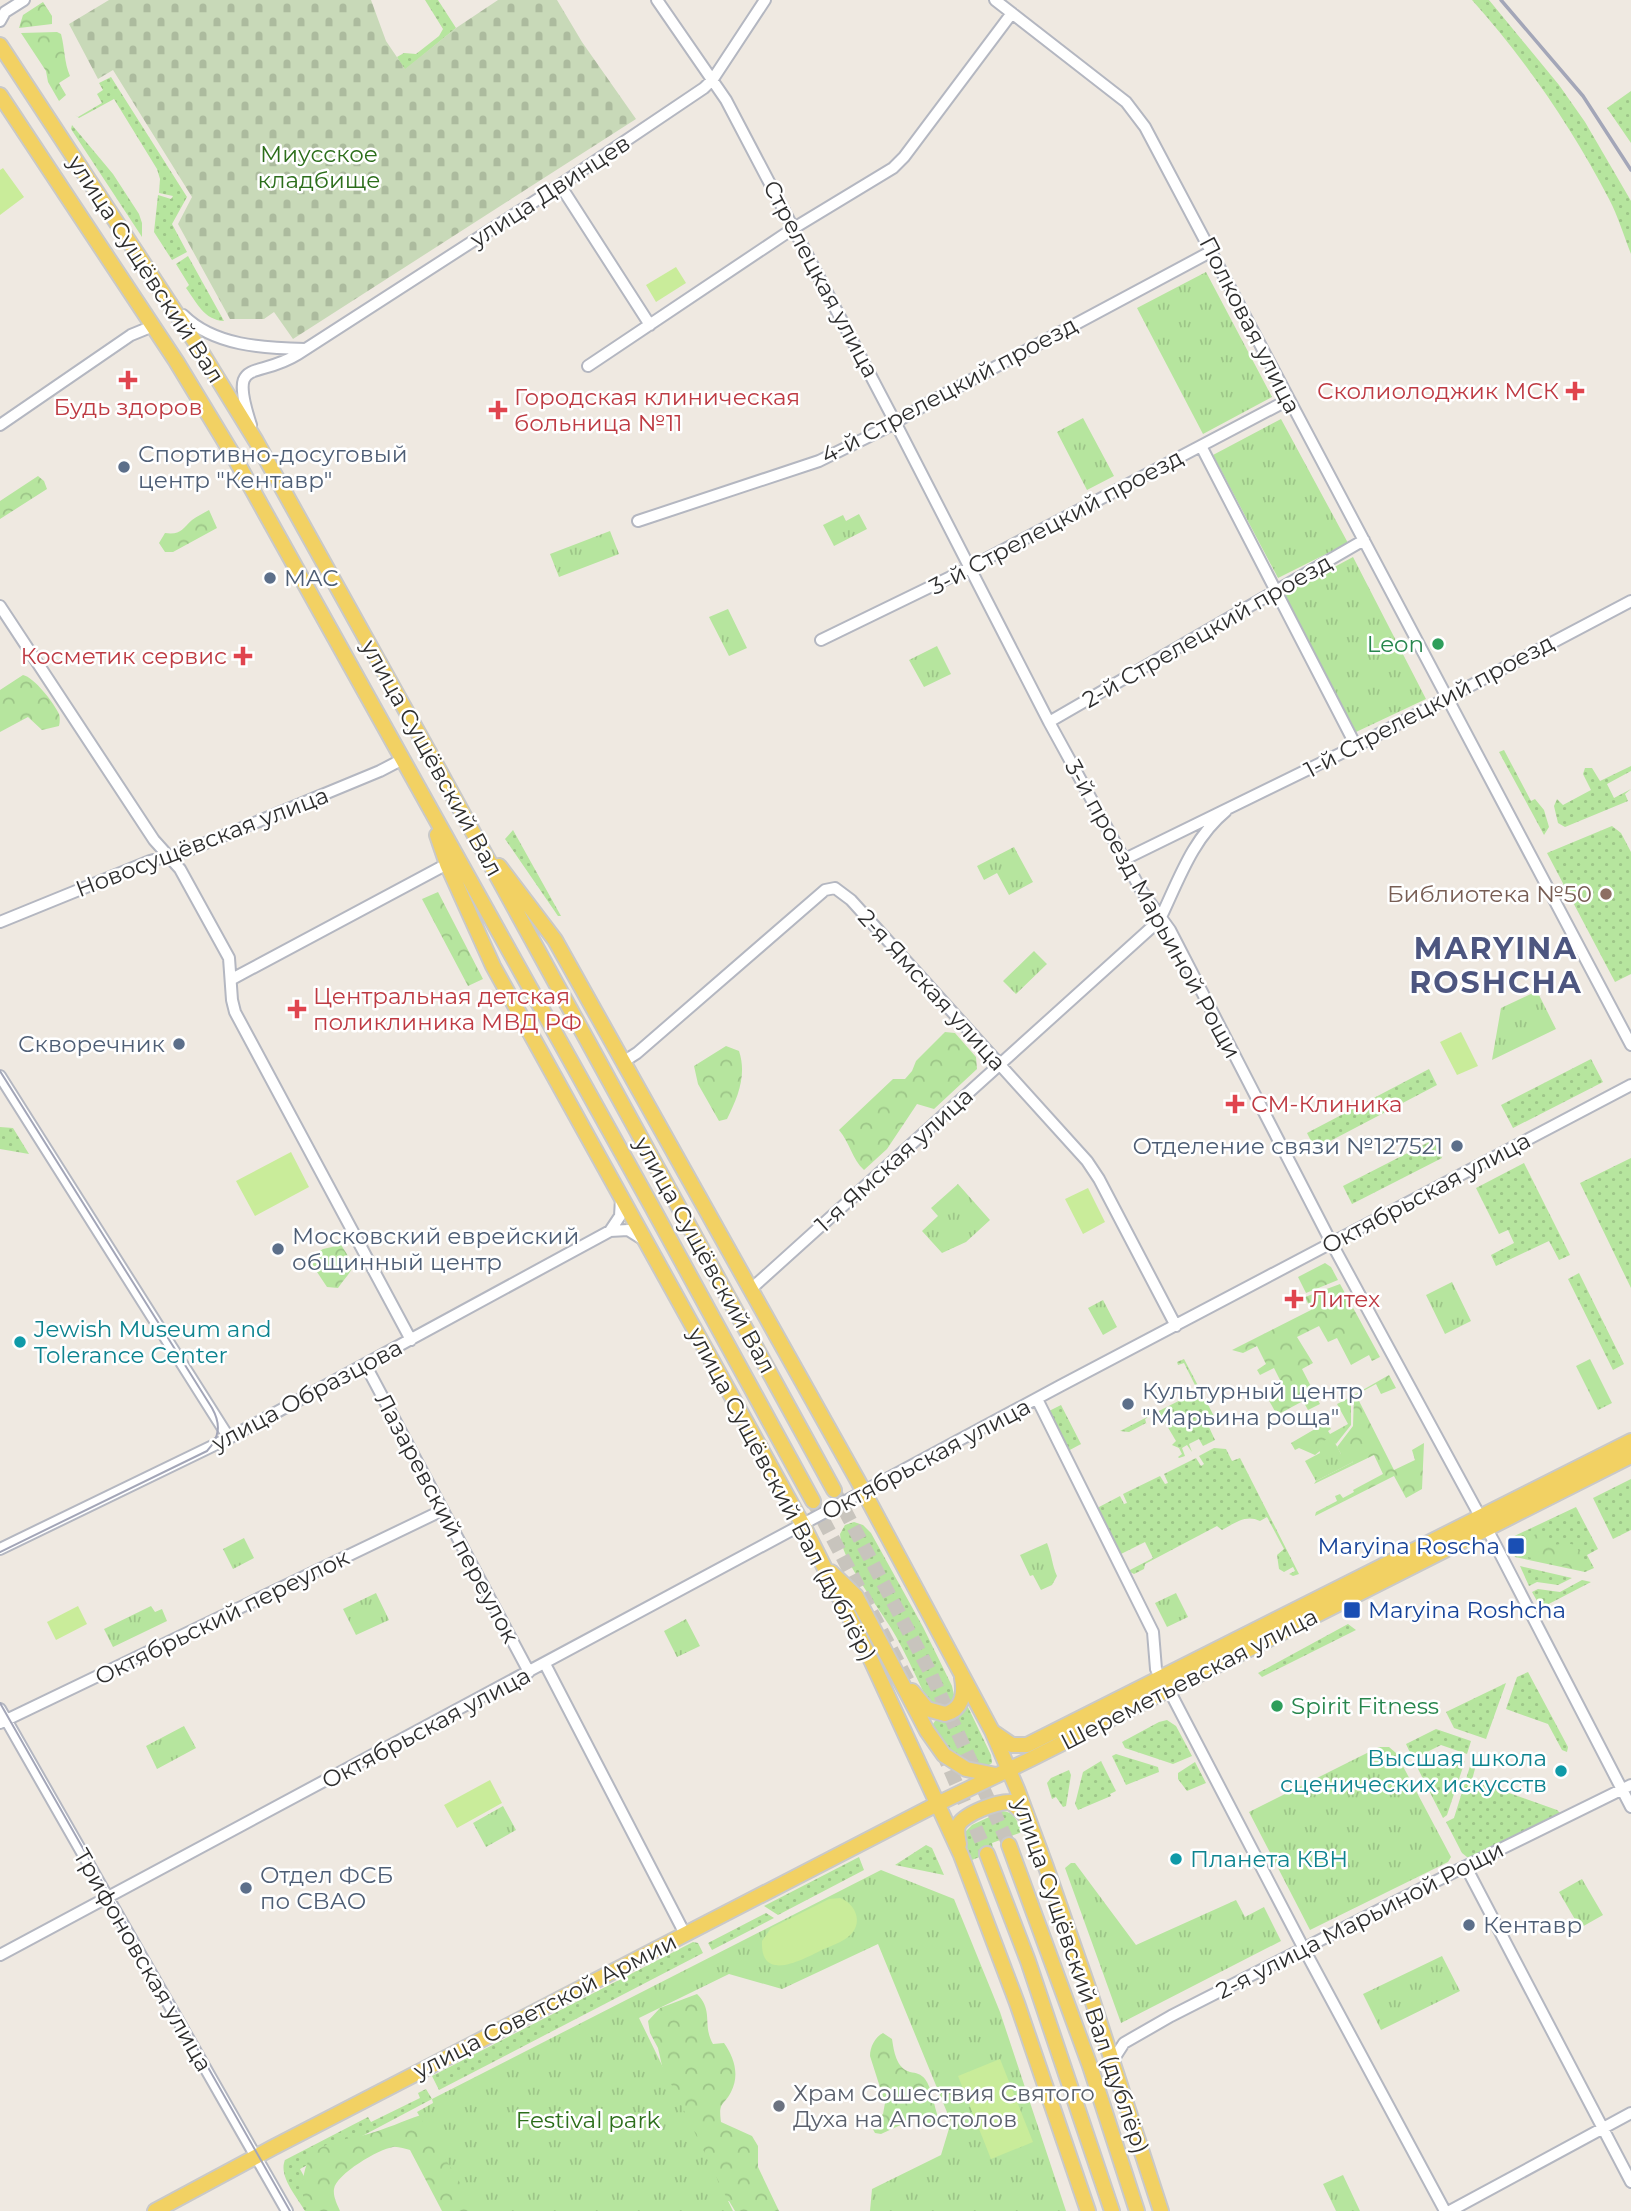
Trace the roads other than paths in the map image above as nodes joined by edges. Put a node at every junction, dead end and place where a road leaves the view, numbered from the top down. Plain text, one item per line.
1 (24, 0) edge
2 (657, 0) edge
3 (765, 0) edge
4 (995, 0) edge
5 (1012, 13) junction
6 (0, 21) edge
7 (1, 46) edge
8 (713, 79) junction
9 (0, 95) edge
10 (560, 185) junction
11 (794, 228) junction
12 (1212, 251) junction
13 (167, 300) junction
14 (650, 325) junction
15 (153, 326) junction
16 (305, 349) junction
17 (588, 366) dead end
18 (1288, 400) junction
19 (895, 422) junction
20 (0, 425) edge
21 (256, 441) junction
22 (1201, 446) junction
23 (638, 521) dead end
24 (1364, 540) junction
25 (969, 568) junction
26 (1277, 591) junction
27 (1631, 601) edge
28 (0, 606) edge
29 (821, 640) dead end
30 (1447, 698) junction
31 (1049, 722) junction
32 (1356, 746) junction
33 (403, 759) junction
34 (425, 801) junction
35 (1226, 811) junction
36 (474, 835) junction
37 (167, 856) junction
38 (1125, 859) junction
39 (447, 864) junction
40 (1161, 918) junction
41 (0, 922) edge
42 (232, 979) junction
43 (1631, 1045) edge
44 (623, 1062) junction
45 (999, 1065) junction
46 (0, 1076) edge
47 (1631, 1085) edge
48 (620, 1196) junction
49 (610, 1231) junction
50 (644, 1240) junction
51 (1331, 1242) junction
52 (751, 1289) junction
53 (1176, 1326) junction
54 (411, 1340) junction
55 (365, 1364) junction
56 (1037, 1399) junction
57 (229, 1438) junction
58 (1631, 1441) edge
59 (1631, 1457) edge
60 (834, 1490) tunnel mouth
61 (864, 1493) junction
62 (813, 1501) tunnel mouth
63 (443, 1510) junction
64 (1483, 1523) junction
65 (803, 1525) junction
66 (0, 1549) edge
67 (823, 1564) junction
68 (954, 1657) junction
69 (545, 1664) junction
70 (529, 1672) junction
71 (897, 1674) junction
72 (1165, 1684) junction
73 (0, 1709) edge
74 (3, 1721) edge
75 (992, 1731) junction
76 (1003, 1772) junction
77 (1626, 1787) edge
78 (971, 1788) joint
79 (937, 1804) junction
80 (1631, 1807) edge
81 (1027, 1817) junction
82 (1009, 1845) tunnel mouth
83 (987, 1854) tunnel mouth
84 (961, 1855) junction
85 (1466, 1867) junction
86 (107, 1898) junction
87 (685, 1934) junction
88 (1304, 1949) junction
89 (0, 1955) edge
90 (1117, 2077) junction
91 (1631, 2113) edge
92 (1602, 2128) junction
93 (257, 2156) junction
94 (1631, 2182) edge
95 (155, 2211) edge
96 (288, 2211) edge
97 (1088, 2211) edge
98 (1112, 2211) edge
99 (1137, 2211) edge
100 (1161, 2211) edge
101 (1444, 2211) edge
102 (1450, 2211) edge

1 - 6 street
2 - 8 street, Стрелецкая улица
3 - 8 street, улица Двинцев
4 - 5 street, Полковая улица
5 - 11 street
5 - 12 street, Полковая улица
7 - 13 main road, улица Сущёвский Вал
8 - 10 street, улица Двинцев
8 - 11 street, Стрелецкая улица
9 - 15 main road, улица Сущёвский Вал
10 - 14 street
10 - 16 street, улица Двинцев
11 - 14 street
11 - 19 street, Стрелецкая улица
12 - 18 street, Полковая улица
12 - 19 street, 4-й Стрелецкий проезд
13 - 16 street
13 - 21 main road, улица Сущёвский Вал
14 - 17 street
15 - 20 street
15 - 33 main road, улица Сущёвский Вал
16 - 21 street, улица Двинцев
18 - 22 street, 3-й Стрелецкий проезд
18 - 24 street, Полковая улица
19 - 23 street, 4-й Стрелецкий проезд
19 - 25 street, Стрелецкая улица
21 - 36 main road, улица Сущёвский Вал
22 - 25 street, 3-й Стрелецкий проезд
22 - 26 street
24 - 26 street, 2-й Стрелецкий проезд
24 - 30 street, Полковая улица
25 - 29 street, 3-й Стрелецкий проезд
25 - 31 street, 3-й проезд Марьиной Рощи
26 - 31 street, 2-й Стрелецкий проезд
26 - 32 street
27 - 30 street, 1-й Стрелецкий проезд
28 - 37 street
30 - 32 street, 1-й Стрелецкий проезд
30 - 43 street, Полковая улица
31 - 38 street, 3-й проезд Марьиной Рощи
32 - 35 street, 1-й Стрелецкий проезд
33 - 34 main road, улица Сущёвский Вал
33 - 37 street, Новосущёвская улица
34 - 39 main road, улица Сущёвский Вал (дублёр)
34 - 62 main road, улица Сущёвский Вал
35 - 38 street, 1-й Стрелецкий проезд
35 - 40 street, 1-й Стрелецкий проезд
36 - 44 main road, улица Сущёвский Вал (дублёр)
36 - 60 main road, улица Сущёвский Вал
37 - 41 street, Новосущёвская улица
37 - 42 street
38 - 40 street, 3-й проезд Марьиной Рощи
39 - 42 street
39 - 48 main road, улица Сущёвский Вал (дублёр)
40 - 45 street, 1-я Ямская улица
40 - 51 street, 3-й проезд Марьиной Рощи
42 - 54 street
44 - 45 street, 2-я Ямская улица
44 - 52 main road, улица Сущёвский Вал (дублёр)
45 - 52 street, 1-я Ямская улица
45 - 53 street, 2-я Ямская улица
46 - 57 street
47 - 51 street, Октябрьская улица
48 - 49 street
48 - 50 main road, улица Сущёвский Вал (дублёр)
49 - 50 street
49 - 54 street, улица Образцова
50 - 65 main road, улица Сущёвский Вал (дублёр)
51 - 53 street, Октябрьская улица
51 - 64 street, 3-й проезд Марьиной Рощи
52 - 61 main road, улица Сущёвский Вал (дублёр)
53 - 56 street, Октябрьская улица
54 - 55 street, улица Образцова
55 - 57 street, улица Образцова
55 - 63 street, Лазаревский переулок
56 - 61 street, Октябрьская улица
56 - 72 street
57 - 66 street, улица Образцова
58 - 64 main road, Шереметьевская улица
59 - 64 main road, Шереметьевская улица
61 - 65 street, Октябрьская улица
61 - 68 main road, улица Сущёвский Вал (дублёр)
63 - 70 street, Лазаревский переулок
63 - 74 street, Октябрьский переулок
64 - 72 main road, Шереметьевская улица
64 - 77 street, 3-й проезд Марьиной Рощи
65 - 67 main road, улица Сущёвский Вал (дублёр)
65 - 69 street, Октябрьская улица
67 - 71 main road
67 - 79 main road, улица Сущёвский Вал (дублёр)
68 - 71 main road
68 - 75 main road, улица Сущёвский Вал (дублёр)
69 - 70 street, Октябрьская улица
69 - 87 street
70 - 86 street, Октябрьская улица
71 - 76 main road
72 - 75 main road, Шереметьевская улица
72 - 76 main road, Шереметьевская улица
72 - 88 street
73 - 74 street, Трифоновская улица
74 - 86 street, Трифоновская улица
75 - 76 main road, улица Сущёвский Вал (дублёр)
76 - 78 main road, Шереметьевская улица
76 - 81 main road, улица Сущёвский Вал (дублёр)
77 - 80 street, 3-й проезд Марьиной Рощи
77 - 85 street, 2-я улица Марьиной Рощи
78 - 79 main road, улица Советской Армии
79 - 84 main road, улица Сущёвский Вал (дублёр)
79 - 87 main road, улица Советской Армии
81 - 84 main road
81 - 90 main road, улица Сущёвский Вал (дублёр)
82 - 99 main road
83 - 98 main road
84 - 97 main road, улица Сущёвский Вал (дублёр)
85 - 88 street, 2-я улица Марьиной Рощи
85 - 92 street
86 - 89 street, Октябрьская улица
86 - 93 street, Трифоновская улица
87 - 93 main road, улица Советской Армии
88 - 90 street, 2-я улица Марьиной Рощи
88 - 101 street
90 - 100 main road, улица Сущёвский Вал (дублёр)
91 - 92 street
92 - 94 street
92 - 102 street
93 - 95 main road, улица Советской Армии
93 - 96 street, Трифоновская улица

